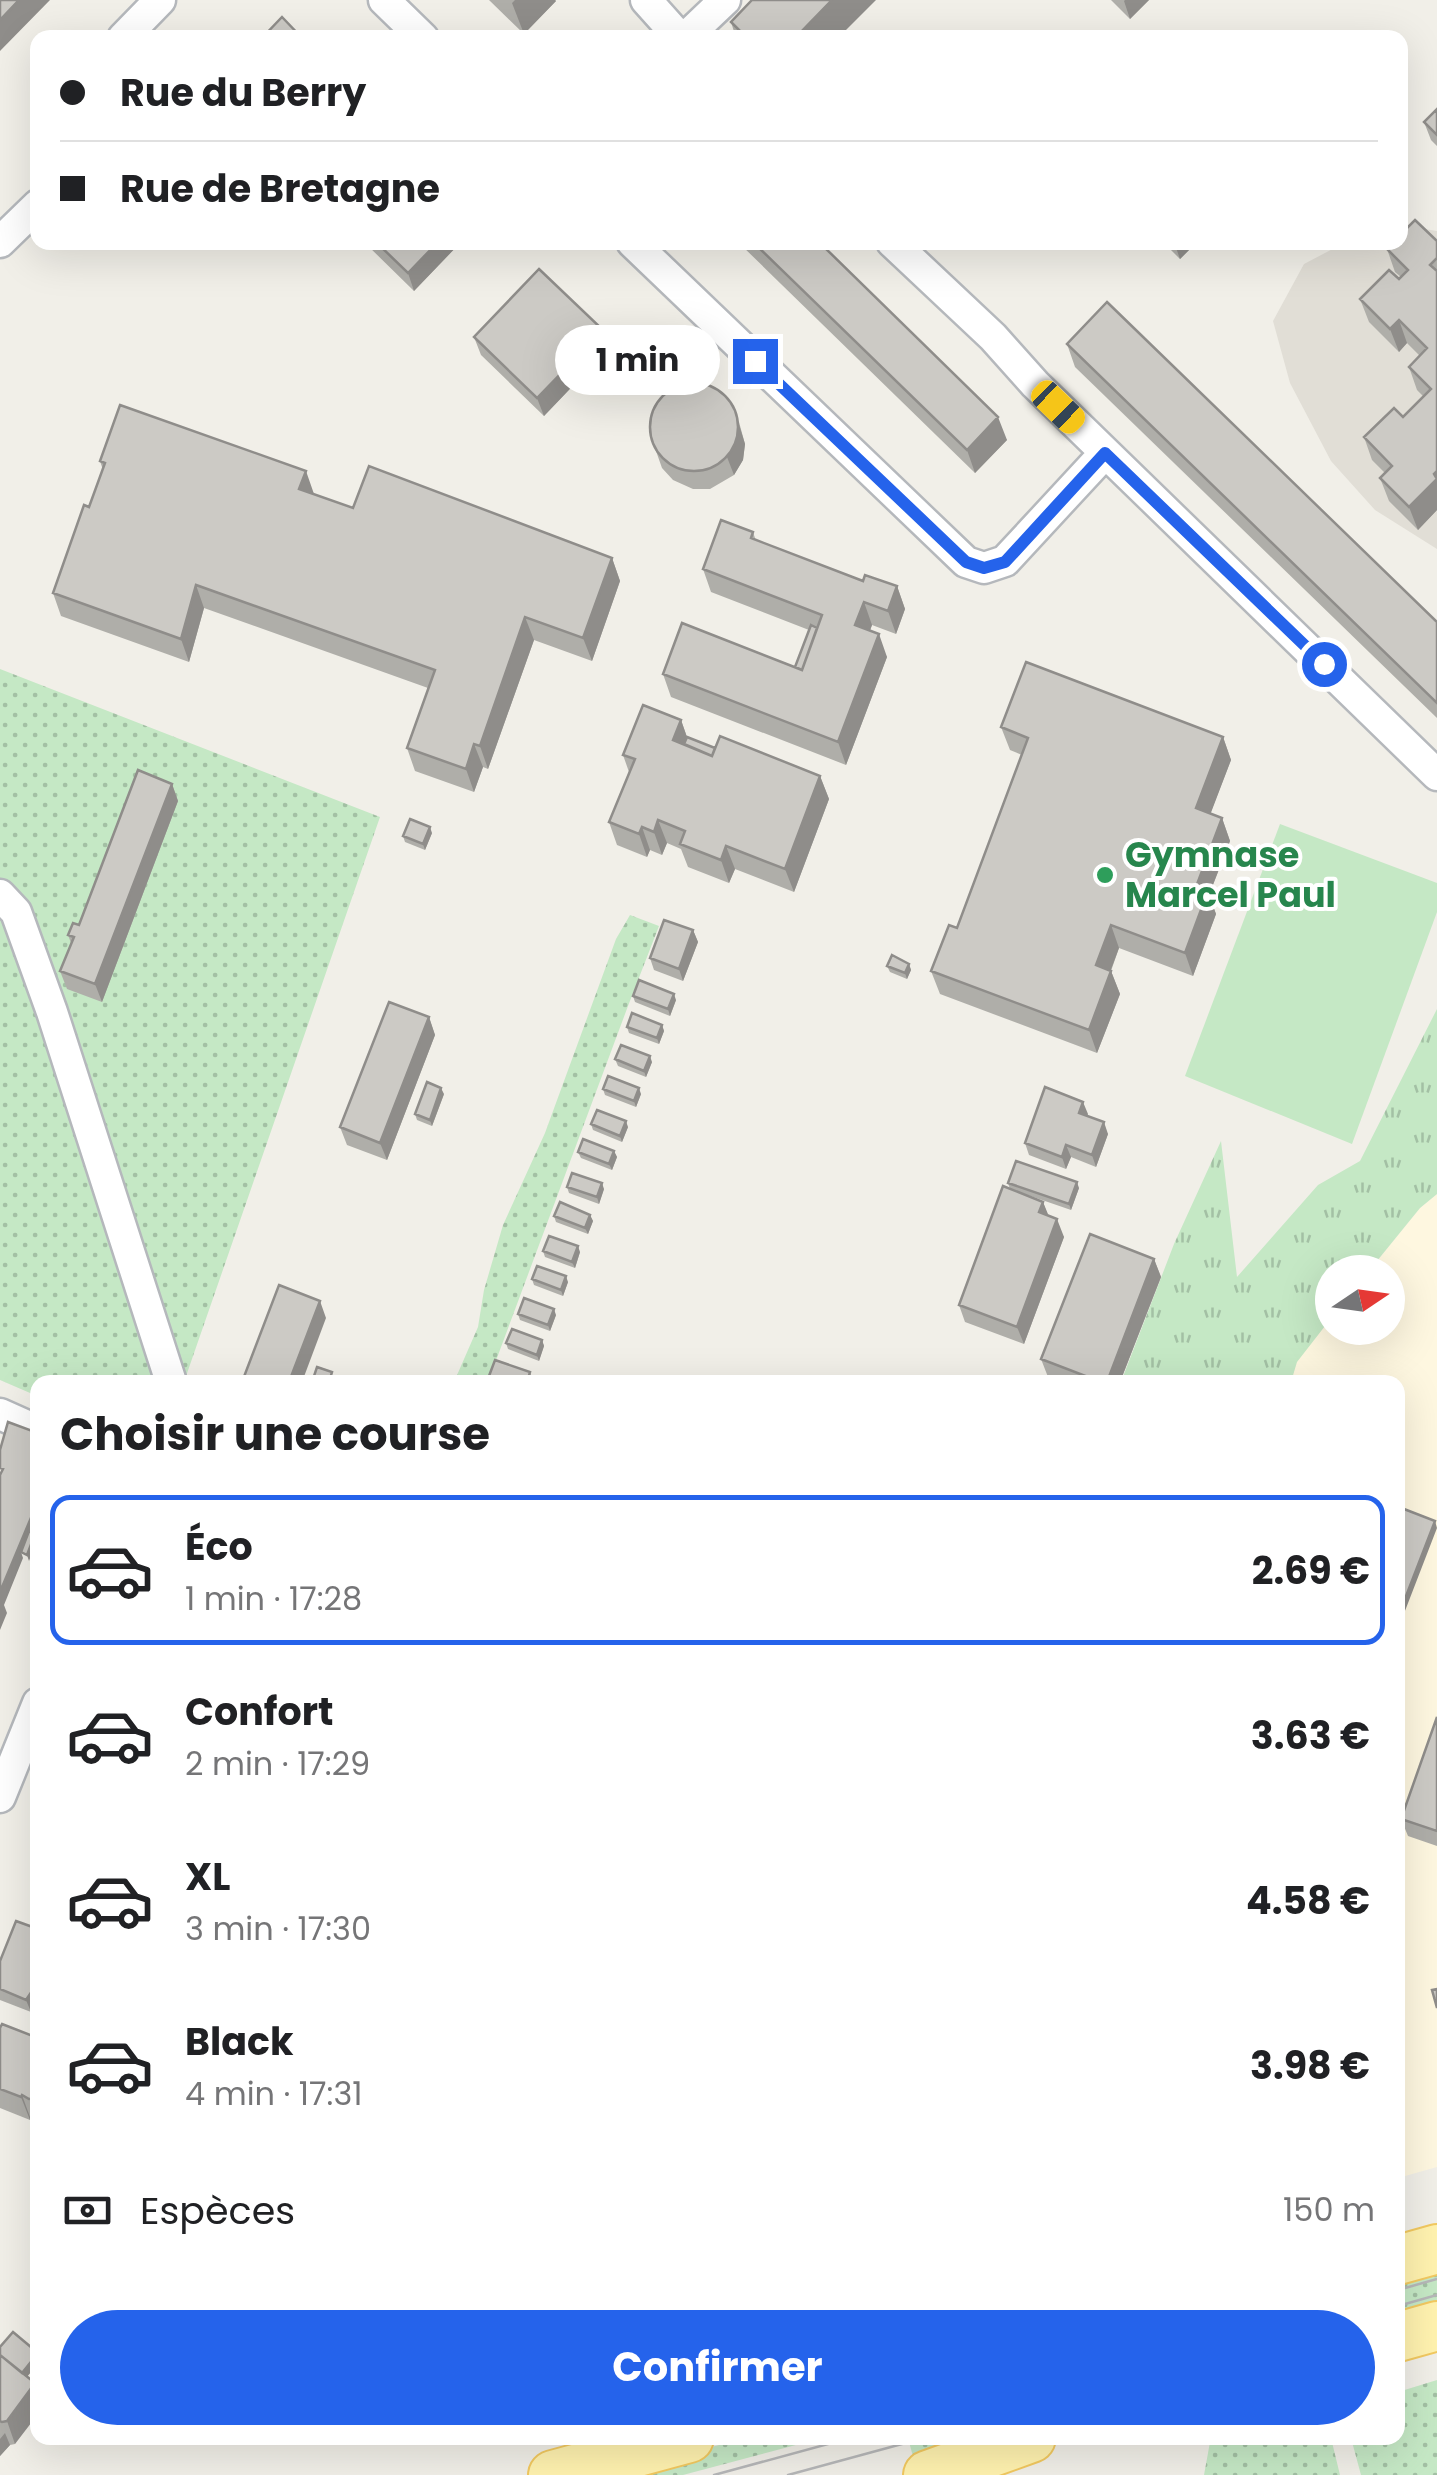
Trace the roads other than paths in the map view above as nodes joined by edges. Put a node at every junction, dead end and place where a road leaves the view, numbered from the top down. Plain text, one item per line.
1 (160, 0) edge
2 (384, 0) edge
3 (646, 0) edge
4 (725, 0) edge
5 (132, 30) edge
6 (415, 30) edge
7 (674, 30) edge
8 (691, 30) edge
9 (30, 214) edge
10 (0, 242) edge
11 (640, 250) edge
12 (901, 250) edge
13 (1105, 453) junction
14 (1437, 775) edge
15 (0, 895) edge
16 (168, 1375) edge
17 (0, 1414) edge
18 (30, 1427) edge
19 (30, 1723) edge
20 (0, 1797) edge
21 (1437, 2249) edge
22 (1405, 2258) edge
23 (1437, 2326) edge
24 (1405, 2335) edge
25 (663, 2445) edge
26 (1013, 2445) edge
27 (941, 2473) edge
28 (553, 2475) edge

1 - 5 street
2 - 6 street
3 - 7 street
4 - 8 street
9 - 10 street
11 - 13 street
12 - 13 street
13 - 14 street
15 - 16 street
17 - 18 street
19 - 20 street
21 - 22 main road
23 - 24 main road
25 - 28 main road
26 - 27 main road

